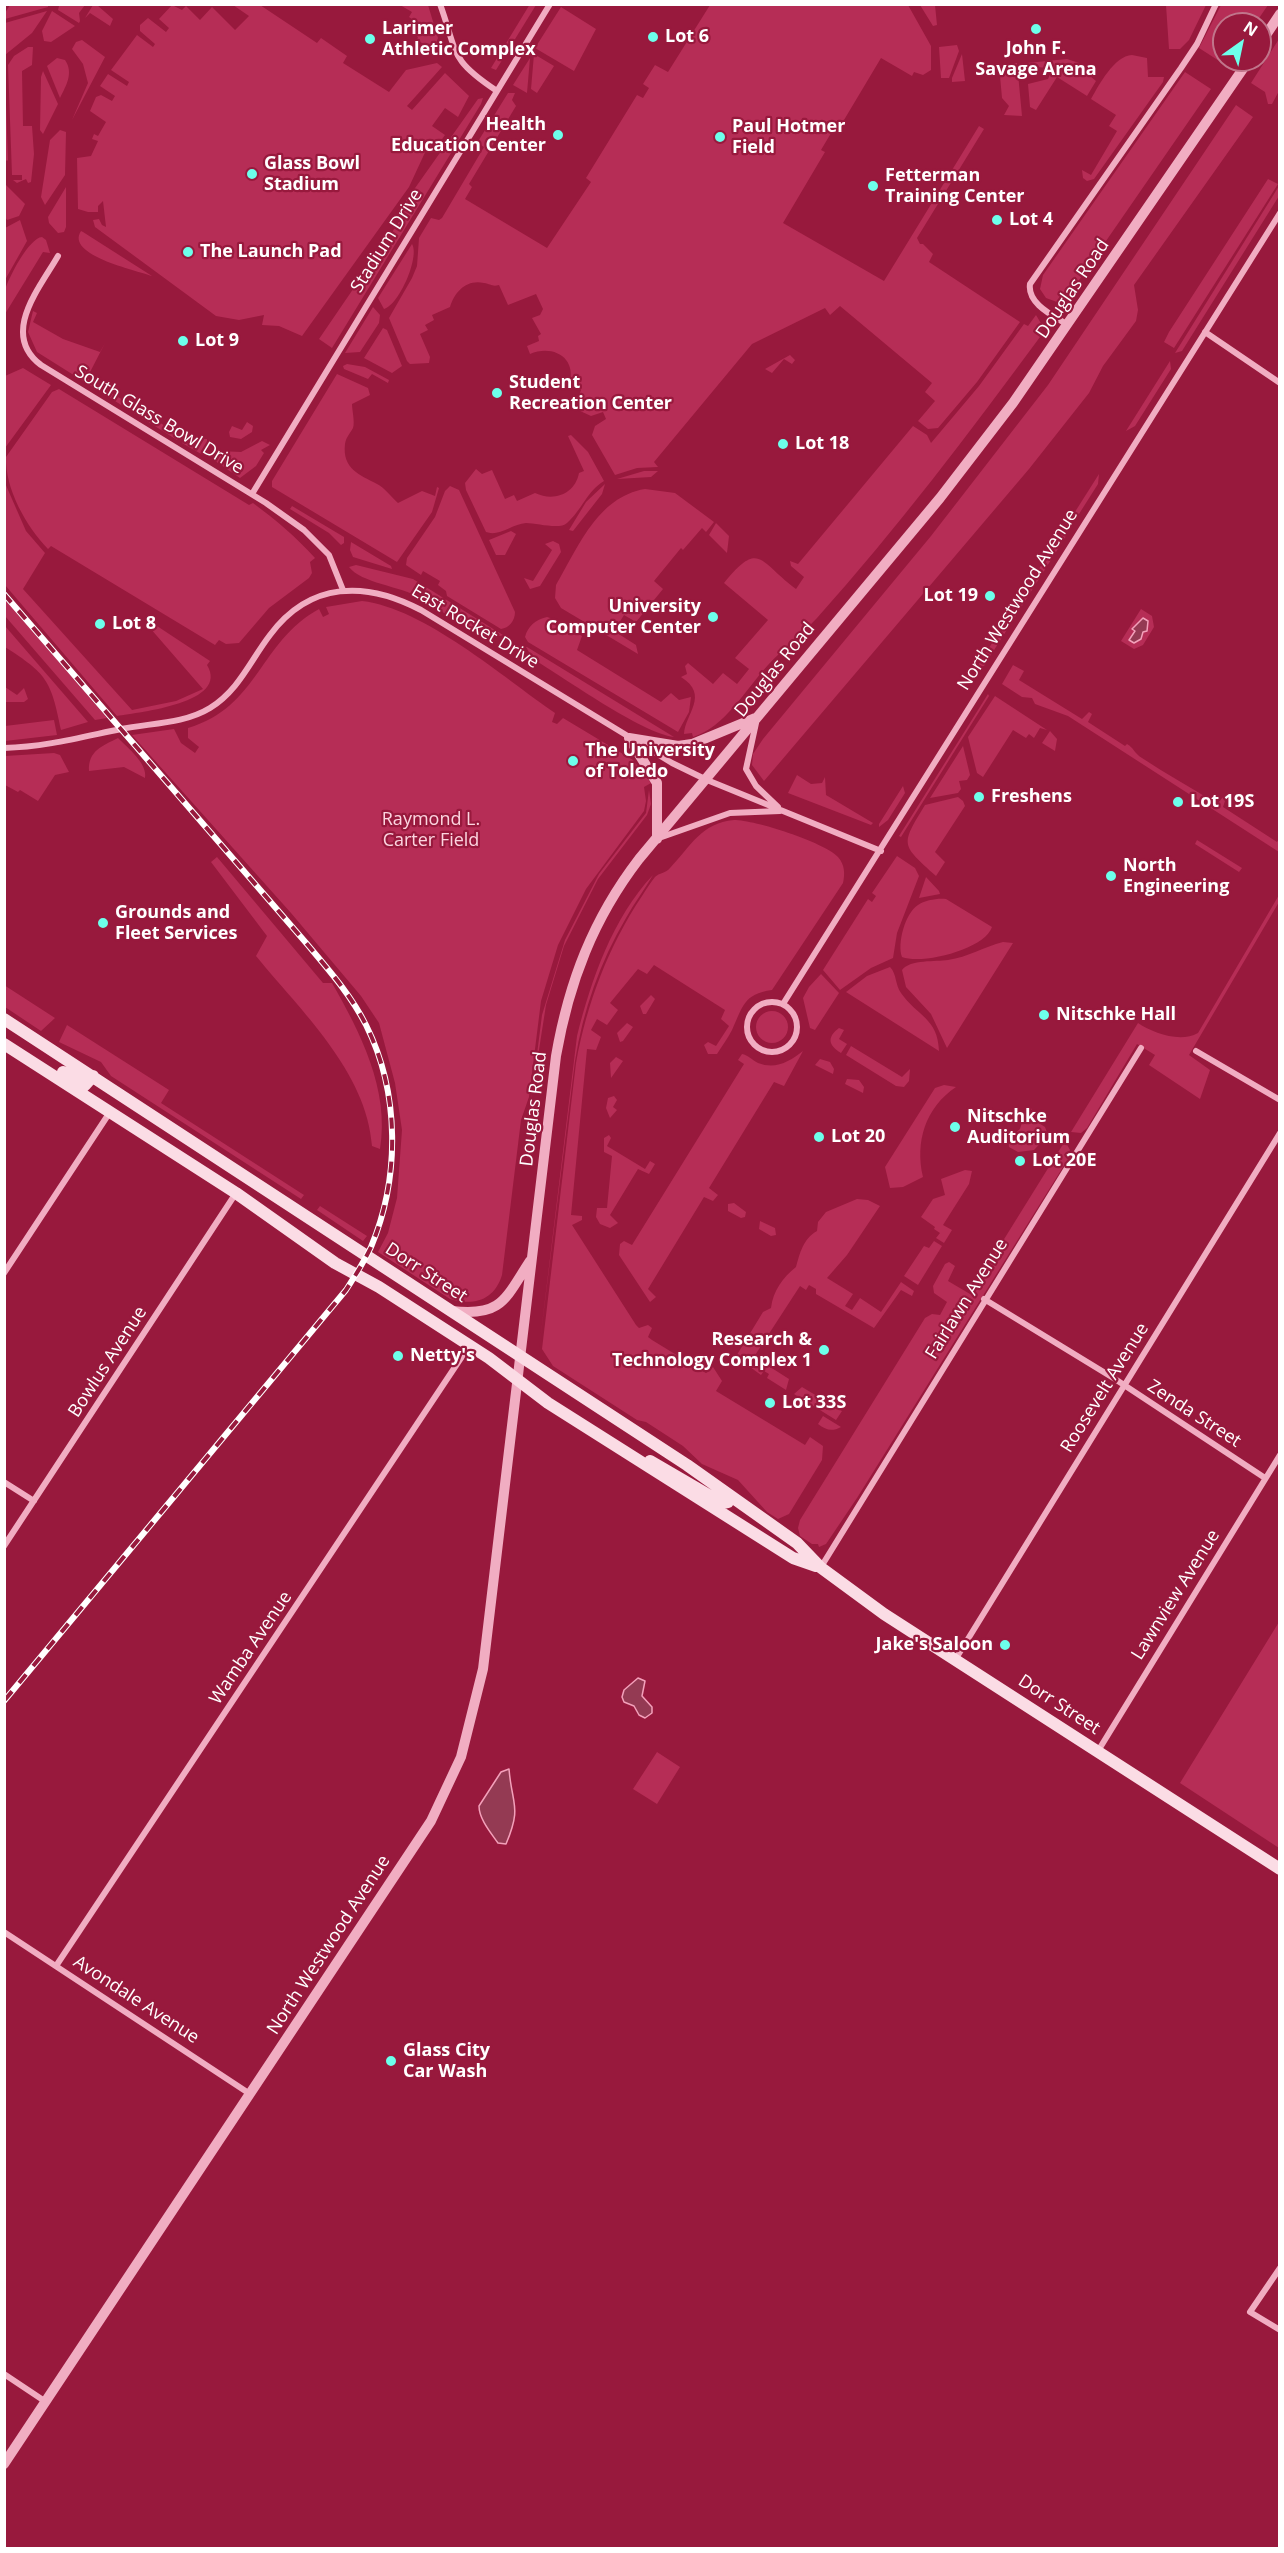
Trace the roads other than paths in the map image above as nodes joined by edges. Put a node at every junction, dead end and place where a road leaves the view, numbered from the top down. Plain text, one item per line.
1 (440, 4) edge
2 (550, 4) edge
3 (1216, 4) edge
4 (1241, 72) edge
5 (497, 92) junction
6 (1280, 213) edge
7 (58, 256) dead end
8 (1068, 325) junction
9 (1205, 332) junction
10 (1280, 383) edge
11 (252, 494) junction
12 (343, 590) junction
13 (757, 717) junction
14 (629, 738) junction
15 (4, 748) edge
16 (707, 780) junction
17 (783, 811) junction
18 (657, 839) junction
19 (881, 850) junction
20 (783, 1004) junction
21 (4, 1019) edge
22 (4, 1042) edge
23 (1141, 1047) dead end
24 (1196, 1051) dead end
25 (93, 1076) junction
26 (1280, 1100) edge
27 (110, 1112) junction
28 (1280, 1133) edge
29 (236, 1193) junction
30 (532, 1258) junction
31 (4, 1273) edge
32 (984, 1299) junction
33 (452, 1311) junction
34 (470, 1346) junction
35 (520, 1355) junction
36 (517, 1380) junction
37 (1123, 1387) junction
38 (1280, 1455) edge
39 (662, 1472) junction
40 (1265, 1478) junction
41 (4, 1482) edge
42 (731, 1496) junction
43 (34, 1501) junction
44 (4, 1546) edge
45 (820, 1568) junction
46 (956, 1660) junction
47 (1098, 1751) junction
48 (1280, 1869) edge
49 (4, 1932) edge
50 (56, 1965) junction
51 (250, 2094) junction
52 (1280, 2268) edge
53 (1280, 2330) edge
54 (4, 2374) edge
55 (46, 2402) junction
56 (4, 2464) edge

1 - 5 street
2 - 5 street, Stadium Drive
3 - 8 street
4 - 8 street, Douglas Road
5 - 11 street, Stadium Drive
6 - 9 street, North Westwood Avenue
7 - 11 street, South Glass Bowl Drive
8 - 13 street, Douglas Road
9 - 10 street
9 - 19 street, North Westwood Avenue
11 - 12 street, South Glass Bowl Drive
12 - 14 street, East Rocket Drive
12 - 15 street, East Rocket Drive
13 - 14 street
13 - 16 street, Douglas Road
13 - 17 street
14 - 16 street, East Rocket Drive
14 - 18 street
16 - 17 street, East Rocket Drive
16 - 18 street, Douglas Road
17 - 18 street
17 - 19 street, East Rocket Drive
18 - 30 street, Douglas Road
19 - 20 street, North Westwood Avenue
20 - 20 street
21 - 25 main road, Dorr Street
22 - 25 main road
22 - 27 main road, Dorr Street
23 - 32 street, Fairlawn Avenue
24 - 26 street
25 - 33 main road, Dorr Street
27 - 29 main road, Dorr Street
27 - 31 street
28 - 37 street, Roosevelt Avenue
29 - 34 main road, Dorr Street
29 - 43 street, Bowlus Avenue
30 - 33 street
30 - 35 street, Douglas Road
32 - 37 street, Zenda Street
32 - 45 street, Fairlawn Avenue
33 - 35 main road, Dorr Street
34 - 36 main road, Dorr Street
34 - 50 street, Wamba Avenue
35 - 36 street, Douglas Road
35 - 42 main road, Dorr Street
36 - 39 main road, Dorr Street
36 - 51 street, North Westwood Avenue
37 - 40 street, Zenda Street
37 - 46 street, Roosevelt Avenue
38 - 40 street, Lawnview Avenue
39 - 42 main road
39 - 45 main road, Dorr Street
40 - 47 street, Lawnview Avenue
41 - 43 street
42 - 45 main road, Dorr Street
43 - 44 street, Bowlus Avenue
45 - 46 main road, Dorr Street
46 - 47 main road, Dorr Street
47 - 48 main road, Dorr Street
49 - 50 street, Avondale Avenue
50 - 51 street, Avondale Avenue
51 - 55 street, North Westwood Avenue
52 - 53 street
54 - 55 street
55 - 56 street, North Westwood Avenue

